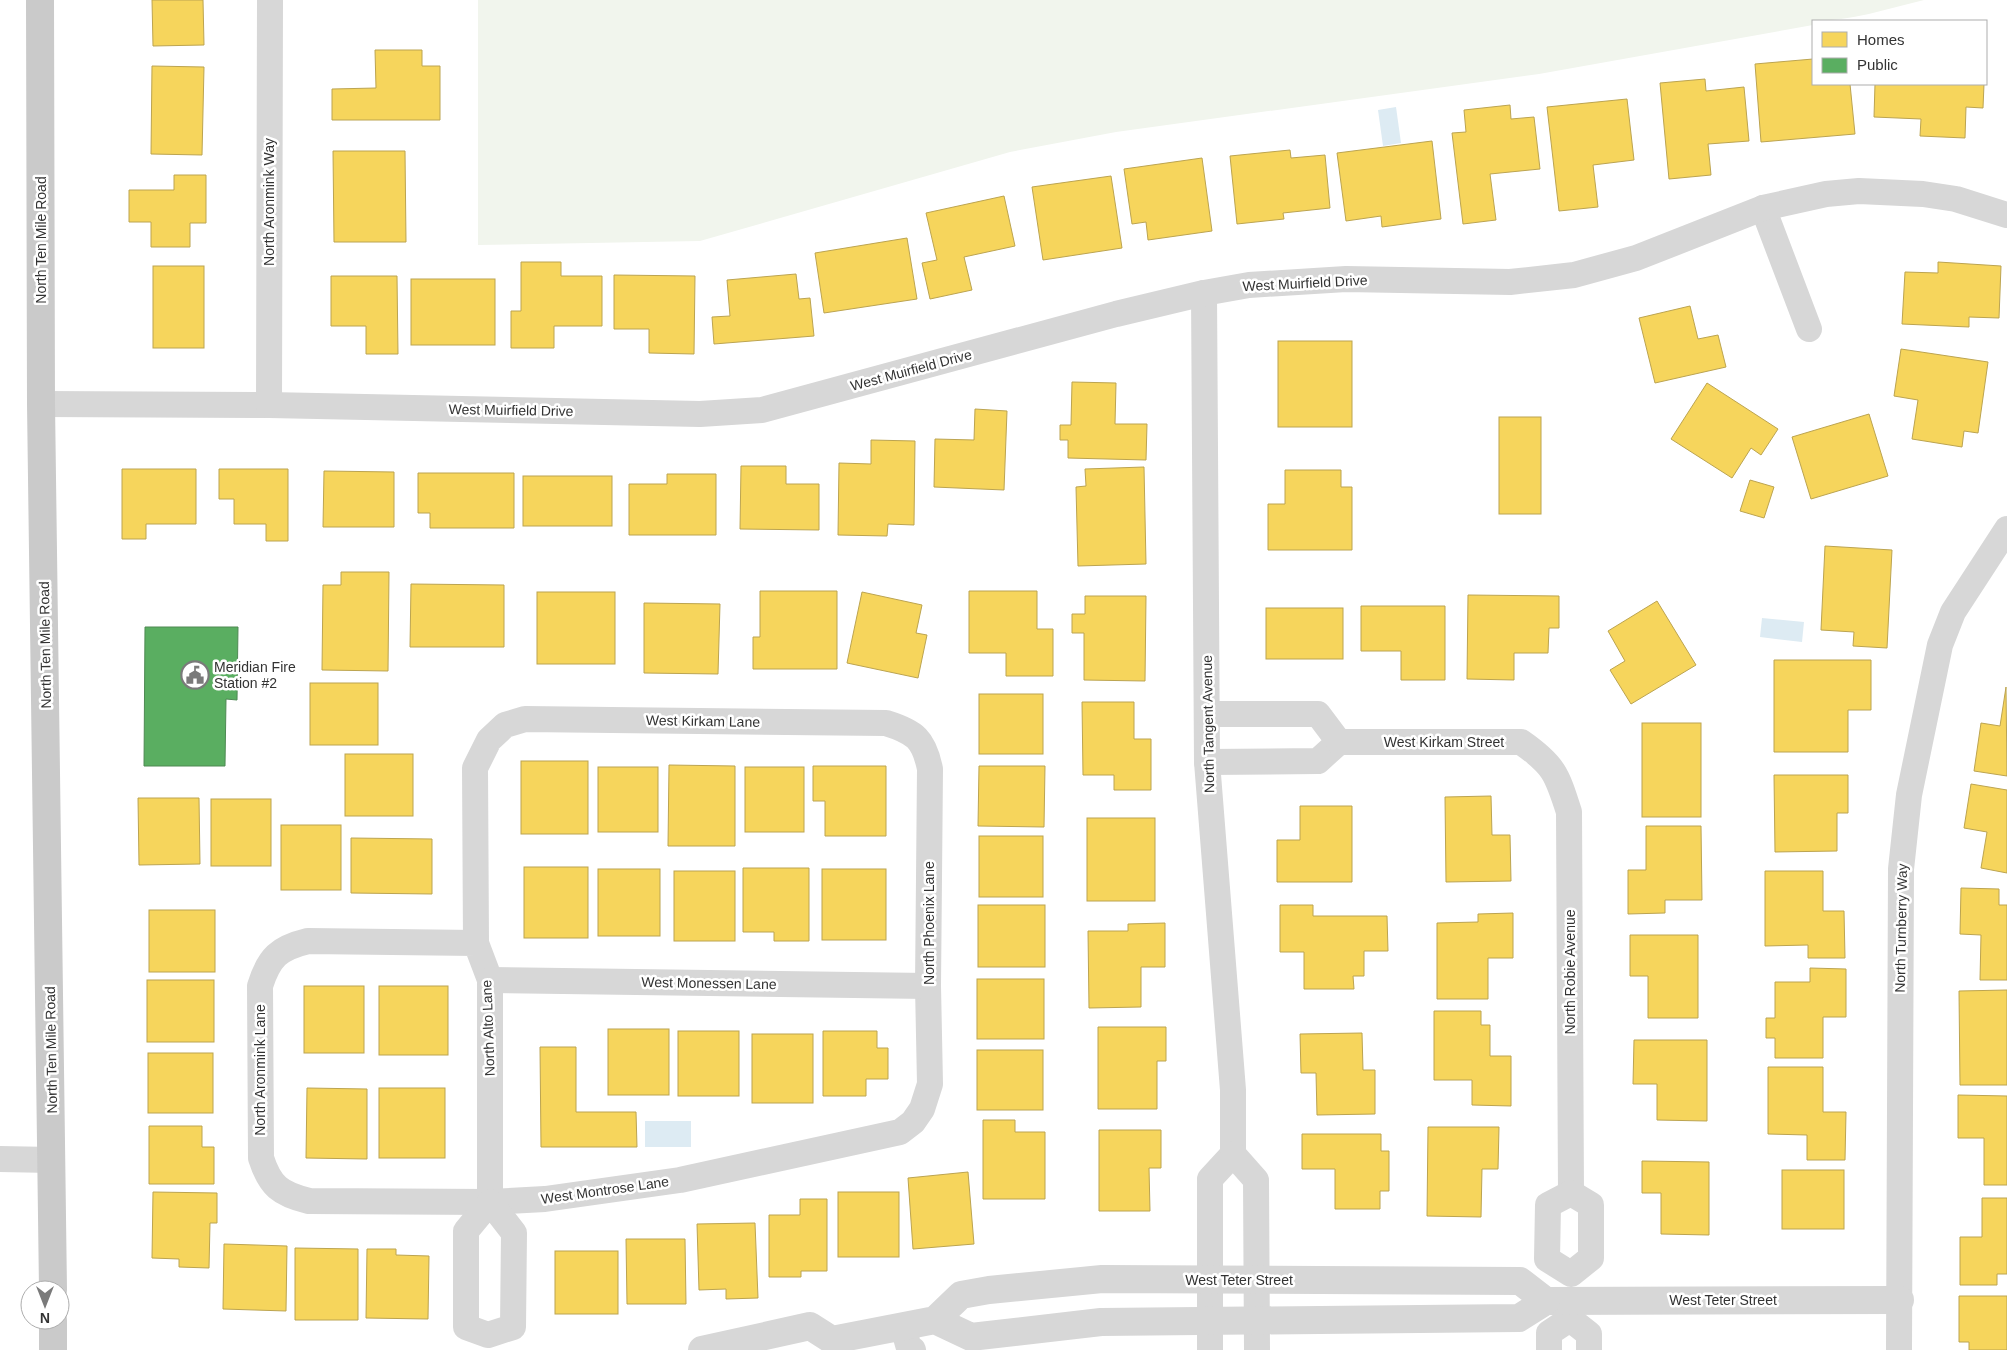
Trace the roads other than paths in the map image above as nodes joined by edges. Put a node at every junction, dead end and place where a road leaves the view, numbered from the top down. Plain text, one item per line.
1 (40, 0) edge
2 (270, 0) edge
3 (1763, 208) junction
4 (2007, 215) edge
5 (1204, 292) junction
6 (1809, 329) dead end
7 (41, 404) junction
8 (269, 405) junction
9 (2007, 529) edge
10 (1207, 714) junction
11 (919, 738) joint
12 (489, 740) joint
13 (1339, 742) junction
14 (1544, 758) joint
15 (1207, 762) junction
16 (476, 943) junction
17 (490, 980) junction
18 (928, 986) junction
19 (922, 1109) joint
20 (1233, 1154) junction
21 (0, 1159) edge
22 (52, 1160) junction
23 (275, 1186) joint
24 (1571, 1193) junction
25 (490, 1202) junction
26 (52, 1280) edge
27 (1211, 1280) junction
28 (1257, 1280) junction
29 (1564, 1298) junction
30 (1900, 1300) junction
31 (1211, 1319) junction
32 (936, 1320) junction
33 (1257, 1320) junction
34 (53, 1330) edge
35 (488, 1343) edge
36 (908, 1344) edge
37 (830, 1345) edge
38 (53, 1350) edge
39 (702, 1350) edge
40 (1210, 1350) edge
41 (1257, 1350) edge
42 (1549, 1350) edge
43 (1589, 1350) edge
44 (1899, 1350) edge

1 - 7 main road, North Ten Mile Road
2 - 8 street, North Aronmink Way
3 - 4 street, West Muirfield Drive
3 - 5 street, West Muirfield Drive
3 - 6 street
5 - 8 street, West Muirfield Drive
5 - 10 street, North Tangent Avenue
7 - 8 street, West Muirfield Drive
7 - 22 main road, North Ten Mile Road
9 - 30 street, North Turnberry Way
10 - 13 street
10 - 15 street, North Tangent Avenue
11 - 12 street, West Kirkam Lane
11 - 18 street, North Phoenix Lane
12 - 16 street, North Alto Lane
13 - 14 street, West Kirkam Street
13 - 15 street
14 - 24 street, North Robie Avenue
15 - 20 street, North Tangent Avenue
16 - 17 street, North Alto Lane
16 - 23 street, North Aronmink Lane
17 - 18 street, West Monessen Lane
17 - 25 street, North Alto Lane
18 - 19 street, North Phoenix Lane
19 - 25 street, West Montrose Lane
20 - 27 street
20 - 28 street
21 - 22 street
22 - 26 main road, North Ten Mile Road
23 - 25 street, West Montrose Lane
24 - 29 street
24 - 29 street
25 - 35 street
25 - 35 street
27 - 28 street, West Teter Street
27 - 31 street
27 - 32 street, West Teter Street
28 - 29 street, West Teter Street
28 - 33 street
29 - 30 street, West Teter Street
29 - 33 street
29 - 42 street
29 - 43 street
30 - 44 street, North Turnberry Way
31 - 32 street
31 - 33 street
31 - 40 street
32 - 36 street
33 - 41 street
34 - 38 main road
36 - 37 street
37 - 39 street

